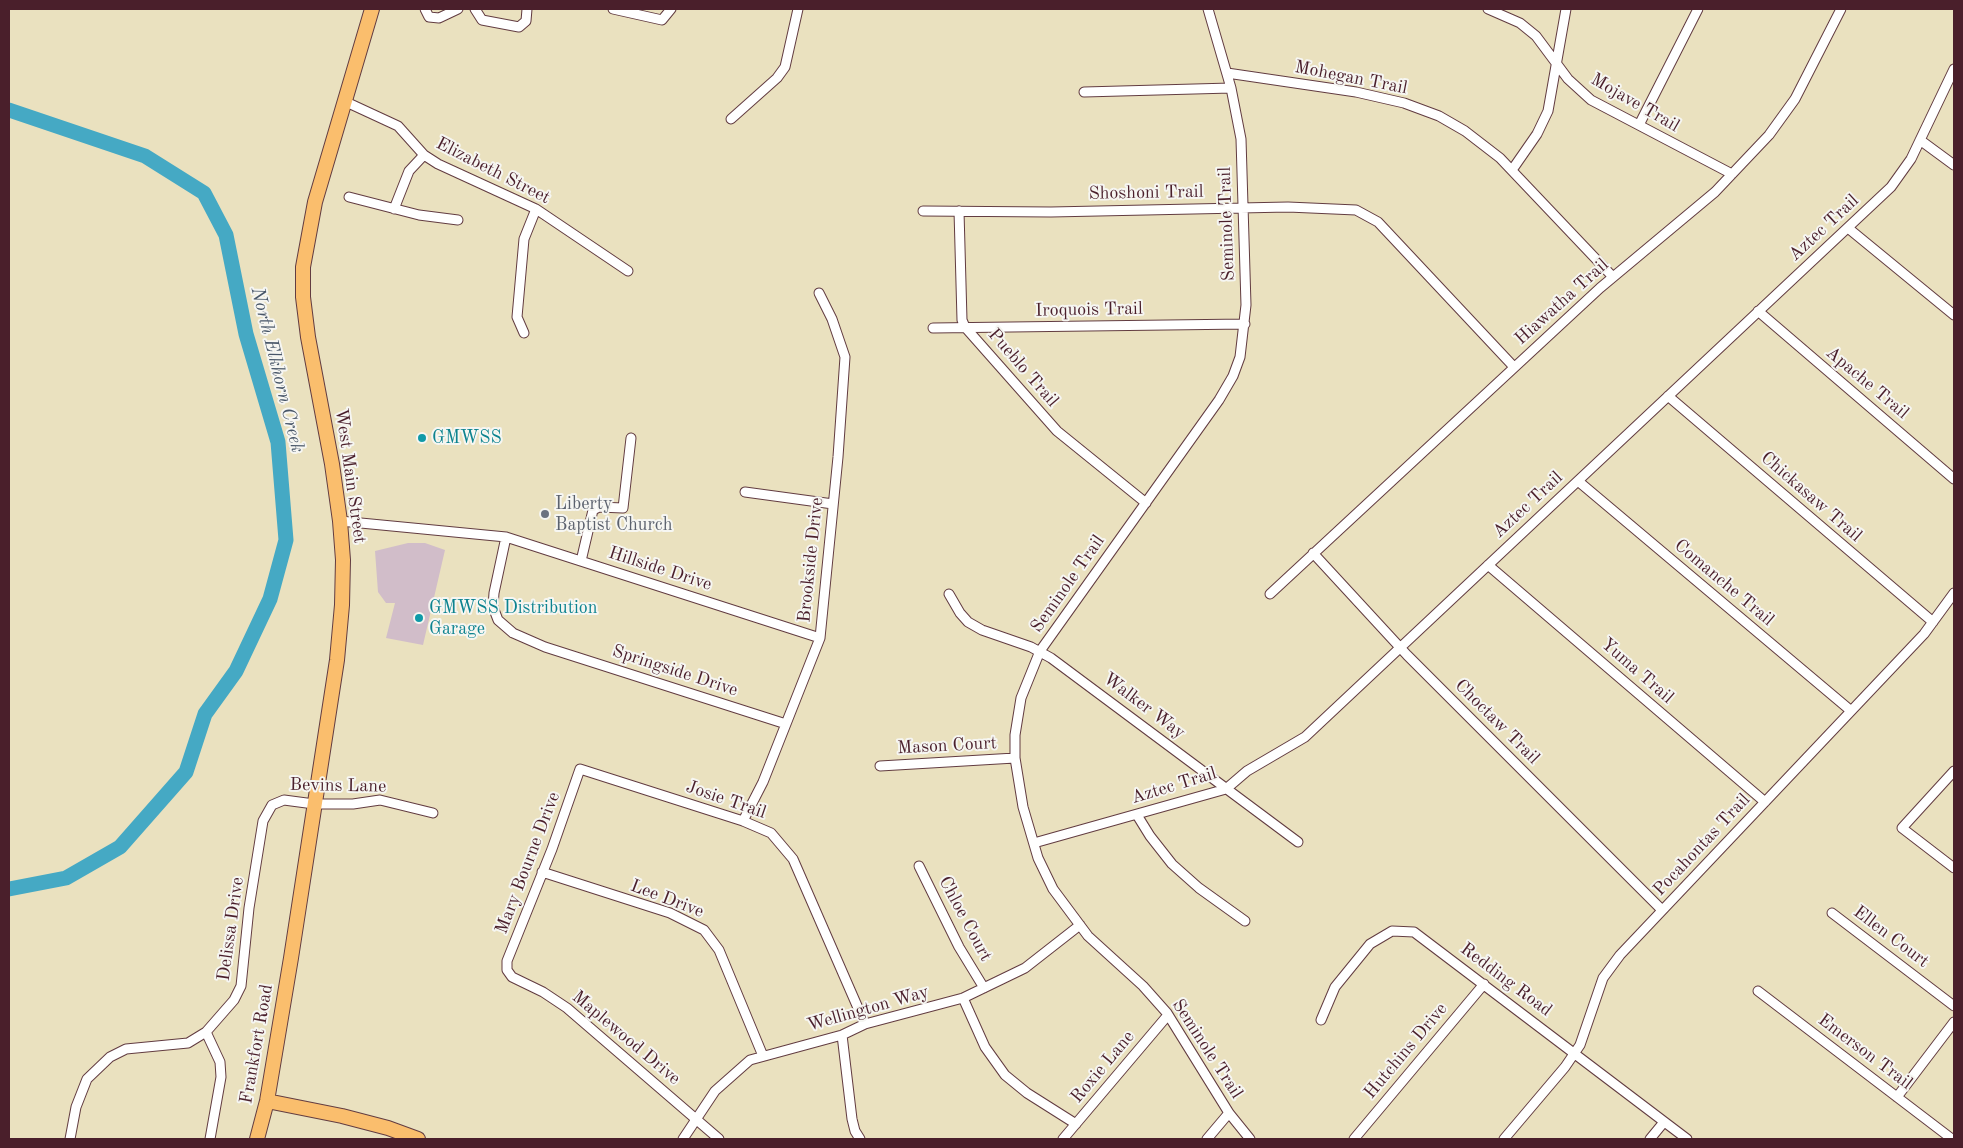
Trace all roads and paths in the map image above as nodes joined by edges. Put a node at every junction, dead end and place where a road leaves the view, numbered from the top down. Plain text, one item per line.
1 (372, 9) edge
2 (425, 9) edge
3 (458, 9) edge
4 (475, 9) edge
5 (528, 9) edge
6 (613, 9) edge
7 (670, 9) edge
8 (798, 9) edge
9 (1208, 9) edge
10 (1488, 9) edge
11 (1566, 9) edge
12 (1698, 9) edge
13 (1841, 9) edge
14 (1556, 63) junction
15 (1954, 69) edge
16 (1227, 73) junction
17 (1231, 88) junction
18 (1084, 92) dead end
19 (344, 101) junction
20 (731, 119) dead end
21 (1639, 125) junction
22 (1920, 140) junction
23 (424, 155) junction
24 (1954, 164) edge
25 (1512, 170) junction
26 (1732, 174) junction
27 (349, 197) dead end
28 (1244, 208) junction
29 (394, 209) junction
30 (536, 209) junction
31 (923, 211) dead end
32 (959, 211) junction
33 (458, 220) dead end
34 (1848, 228) junction
35 (628, 271) dead end
36 (1613, 277) junction
37 (819, 293) dead end
38 (1758, 311) junction
39 (1954, 315) edge
40 (1245, 324) junction
41 (966, 327) junction
42 (933, 328) dead end
43 (524, 333) dead end
44 (1514, 367) junction
45 (1668, 396) junction
46 (631, 438) dead end
47 (1954, 478) edge
48 (1578, 481) junction
49 (745, 492) dead end
50 (1146, 503) junction
51 (833, 504) junction
52 (340, 521) junction
53 (506, 537) junction
54 (1313, 554) junction
55 (581, 561) junction
56 (1488, 565) junction
57 (1954, 592) edge
58 (949, 594) dead end
59 (1270, 594) dead end
60 (1933, 622) junction
61 (820, 638) junction
62 (1400, 648) junction
63 (1040, 651) junction
64 (1850, 710) junction
65 (786, 724) junction
66 (1015, 758) junction
67 (880, 766) dead end
68 (580, 769) joint
69 (1954, 771) edge
70 (1226, 789) junction
71 (1765, 802) junction
72 (314, 804) junction
73 (272, 805) joint
74 (433, 813) dead end
75 (1137, 815) junction
76 (743, 821) junction
77 (1298, 842) dead end
78 (1034, 843) junction
79 (919, 866) dead end
80 (1954, 868) edge
81 (542, 872) junction
82 (1662, 910) junction
83 (1832, 913) dead end
84 (1245, 922) dead end
85 (1080, 925) junction
86 (292, 956) joint
87 (507, 970) joint
88 (1484, 984) junction
89 (984, 988) junction
90 (1758, 991) dead end
91 (963, 998) junction
92 (1954, 1006) edge
93 (1168, 1015) junction
94 (1321, 1020) dead end
95 (1954, 1022) edge
96 (865, 1024) junction
97 (206, 1032) junction
98 (842, 1035) junction
99 (1574, 1052) junction
100 (763, 1056) junction
101 (1897, 1097) junction
102 (267, 1101) junction
103 (1229, 1113) junction
104 (697, 1119) junction
105 (1664, 1122) junction
106 (1076, 1124) junction
107 (70, 1139) edge
108 (210, 1139) edge
109 (256, 1139) edge
110 (418, 1139) edge
111 (683, 1139) edge
112 (719, 1139) edge
113 (860, 1139) edge
114 (1063, 1139) edge
115 (1207, 1139) edge
116 (1250, 1139) edge
117 (1354, 1139) edge
118 (1504, 1139) edge
119 (1650, 1139) edge
120 (1687, 1139) edge
121 (1952, 1139) edge

1 - 19 main road, West Main Street
2 - 3 street
4 - 5 street
6 - 7 street
8 - 20 street
9 - 16 street, Seminole Trail
10 - 14 street, Mojave Trail
11 - 14 street
12 - 21 street
13 - 26 street, Hiawatha Trail
14 - 21 street, Mojave Trail
14 - 25 street
15 - 22 street, Aztec Trail
16 - 17 street, Seminole Trail
16 - 25 street, Mohegan Trail
17 - 18 street
17 - 28 street, Seminole Trail
19 - 23 street, Elizabeth Street
19 - 52 main road, West Main Street
21 - 26 street, Mojave Trail
22 - 24 street
22 - 34 street, Aztec Trail
23 - 29 street
23 - 30 street, Elizabeth Street
25 - 36 street, Mohegan Trail
26 - 36 street, Hiawatha Trail
27 - 29 street
28 - 32 street, Shoshoni Trail
28 - 40 street, Seminole Trail
28 - 44 street, Shoshoni Trail
29 - 33 street
30 - 35 street, Elizabeth Street
30 - 43 street
31 - 32 street, Shoshoni Trail
32 - 41 street, Pueblo Trail
34 - 38 street, Aztec Trail
34 - 39 street
36 - 44 street, Hiawatha Trail
37 - 51 street, Brookside Drive
38 - 45 street, Aztec Trail
38 - 47 street, Apache Trail
40 - 41 street, Iroquois Trail
40 - 50 street, Seminole Trail
41 - 42 street, Iroquois Trail
41 - 50 street, Pueblo Trail
44 - 54 street, Hiawatha Trail
45 - 48 street, Aztec Trail
45 - 60 street, Chickasaw Trail
46 - 55 street
48 - 56 street, Aztec Trail
48 - 64 street, Comanche Trail
49 - 51 street
50 - 63 street, Seminole Trail
51 - 61 street, Brookside Drive
52 - 53 street, Hillside Drive
52 - 72 main road, West Main Street
53 - 55 street, Hillside Drive
53 - 65 street, Springside Drive
54 - 59 street, Hiawatha Trail
54 - 62 street, Choctaw Trail
55 - 61 street, Hillside Drive
56 - 62 street, Aztec Trail
56 - 71 street, Yuma Trail
57 - 60 street, Pocahontas Trail
58 - 63 street, Walker Way
60 - 64 street, Pocahontas Trail
61 - 65 street, Brookside Drive
62 - 70 street, Aztec Trail
62 - 82 street, Choctaw Trail
63 - 66 street, Seminole Trail
63 - 70 street, Walker Way
64 - 71 street, Pocahontas Trail
65 - 76 street, Brookside Drive
66 - 67 street, Mason Court
66 - 78 street, Seminole Trail
68 - 76 street, Josie Trail
68 - 81 street, Mary Bourne Drive
69 - 80 street
70 - 75 street, Aztec Trail
70 - 77 street, Walker Way
71 - 82 street, Pocahontas Trail
72 - 73 street, Bevins Lane
72 - 74 street, Bevins Lane
72 - 86 main road, West Main Street
73 - 97 street, Delissa Drive
75 - 78 street, Aztec Trail
75 - 84 street
76 - 96 street, Josie Trail
78 - 85 street, Seminole Trail
79 - 89 street, Chloe Court
81 - 87 street, Mary Bourne Drive
81 - 100 street, Lee Drive
82 - 99 street, Pocahontas Trail
83 - 92 street, Ellen Court
85 - 89 street, Wellington Way
85 - 93 street, Seminole Trail
86 - 102 main road, Frankfort Road
87 - 104 street, Maplewood Drive
88 - 94 street, Redding Road
88 - 99 street, Redding Road
88 - 117 street, Hutchins Drive
89 - 91 street, Wellington Way
90 - 101 street, Emerson Trail
91 - 96 street, Wellington Way
91 - 106 street
93 - 103 street, Seminole Trail
93 - 106 street, Roxie Lane
95 - 101 street
96 - 98 street, Wellington Way
97 - 107 street, Delissa Drive
97 - 108 street
98 - 100 street, Wellington Way
98 - 113 street
99 - 105 street, Redding Road
99 - 118 street, Pocahontas Trail
100 - 104 street, Wellington Way
101 - 121 street, Emerson Trail
102 - 109 main road, Frankfort Road
102 - 110 main road
103 - 115 street
103 - 116 street, Seminole Trail
104 - 111 street, Wellington Way
104 - 112 street, Maplewood Drive
105 - 119 street
105 - 120 street, Redding Road
106 - 114 street, Roxie Lane

